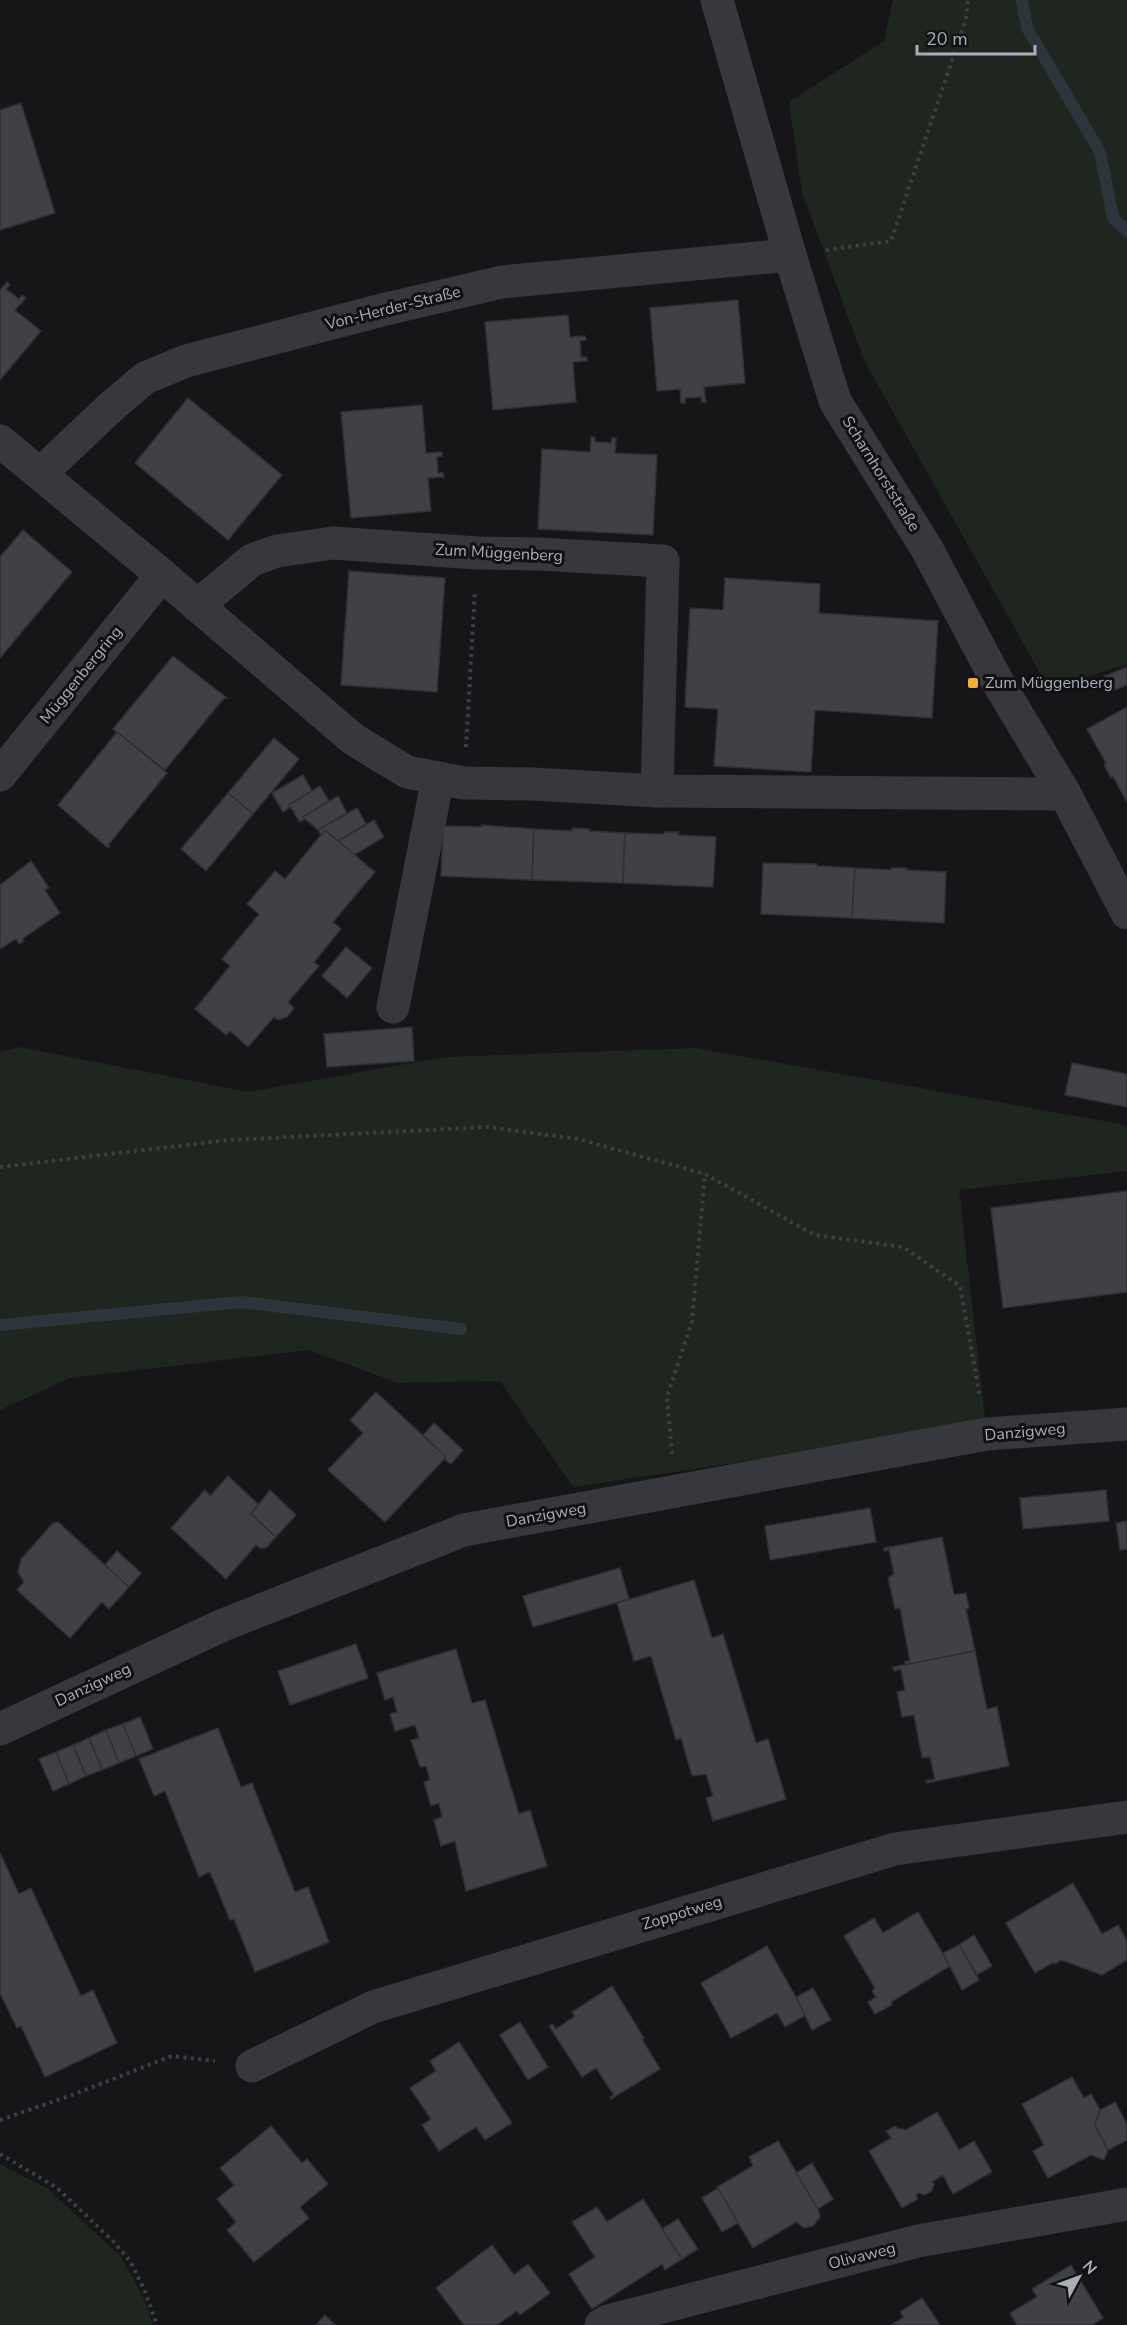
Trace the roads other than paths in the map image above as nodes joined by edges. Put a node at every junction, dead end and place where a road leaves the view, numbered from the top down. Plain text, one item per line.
1 (717, 0) edge
2 (790, 255) junction
3 (0, 441) edge
4 (40, 474) junction
5 (162, 575) junction
6 (197, 606) junction
7 (0, 775) edge
8 (451, 781) junction
9 (657, 791) junction
10 (1065, 794) junction
11 (1127, 913) edge
12 (393, 1007) dead end
13 (1127, 1424) edge
14 (0, 1729) edge
15 (1127, 1817) edge
16 (252, 2066) road end
17 (1127, 2204) edge
18 (601, 2325) edge

1 - 2 street, Scharnhorststraße
2 - 4 street, Von-Herder-Straße
2 - 10 street, Scharnhorststraße
3 - 4 street
4 - 5 street
5 - 6 street
5 - 7 street, Müggenbergring
6 - 8 street
6 - 9 street, Zum Müggenberg
8 - 9 street
8 - 12 street
9 - 10 street
10 - 11 street, Scharnhorststraße
13 - 14 street, Danzigweg
15 - 16 street, Zoppotweg
17 - 18 street, Olivaweg

